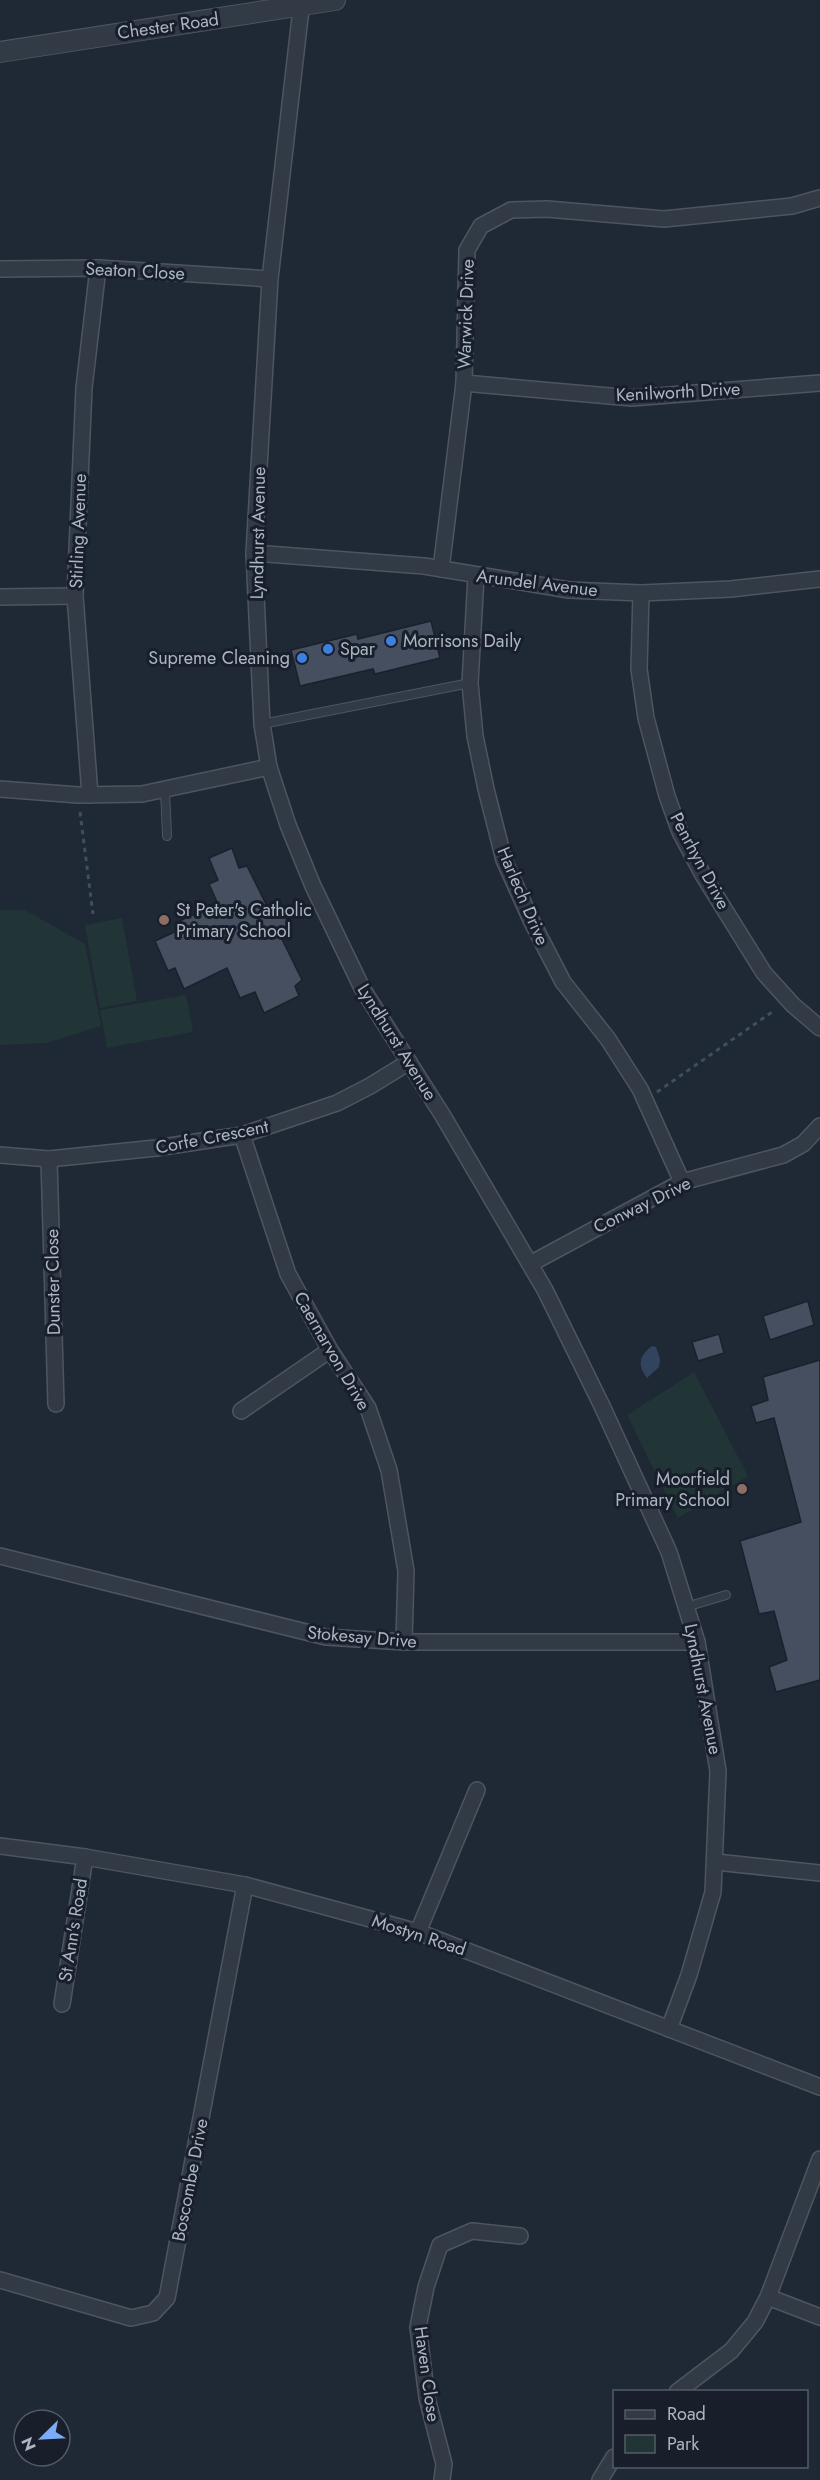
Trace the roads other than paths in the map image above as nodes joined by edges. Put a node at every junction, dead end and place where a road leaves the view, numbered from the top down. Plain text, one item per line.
1 (335, 0) edge
2 (302, 3) edge
3 (0, 52) edge
4 (820, 198) edge
5 (98, 268) junction
6 (0, 269) edge
7 (270, 279) junction
8 (464, 383) junction
9 (820, 383) edge
10 (254, 553) junction
11 (441, 569) junction
12 (476, 576) junction
13 (820, 579) edge
14 (641, 593) junction
15 (75, 596) junction
16 (0, 597) edge
17 (470, 683) junction
18 (262, 724) junction
19 (269, 767) junction
20 (0, 789) edge
21 (165, 790) junction
22 (84, 795) junction
23 (167, 836) dead end
24 (820, 1028) edge
25 (409, 1062) junction
26 (820, 1126) edge
27 (242, 1135) junction
28 (0, 1155) edge
29 (49, 1159) junction
30 (682, 1182) junction
31 (530, 1264) junction
32 (330, 1350) junction
33 (56, 1404) dead end
34 (241, 1411) dead end
35 (0, 1556) edge
36 (726, 1595) dead end
37 (686, 1607) junction
38 (404, 1642) junction
39 (697, 1642) junction
40 (477, 1790) dead end
41 (0, 1846) edge
42 (85, 1857) junction
43 (716, 1862) junction
44 (820, 1873) edge
45 (245, 1885) junction
46 (418, 1932) junction
47 (62, 2004) dead end
48 (669, 2029) junction
49 (820, 2087) edge
50 (820, 2159) edge
51 (520, 2236) dead end
52 (0, 2280) edge
53 (768, 2297) junction
54 (820, 2318) edge
55 (678, 2390) edge
56 (613, 2460) edge
57 (442, 2480) edge
58 (600, 2480) edge

1 - 2 street, Chester Road
2 - 3 street, Chester Road
2 - 7 street, Lyndhurst Avenue
4 - 8 street, Warwick Drive
5 - 6 street, Seaton Close
5 - 7 street, Seaton Close
5 - 15 street, Stirling Avenue
7 - 10 street, Lyndhurst Avenue
8 - 9 street, Kenilworth Drive
8 - 11 street, Warwick Drive
10 - 11 street, Arundel Avenue
10 - 18 street, Lyndhurst Avenue
11 - 12 street, Arundel Avenue
12 - 14 street, Arundel Avenue
12 - 17 street, Harlech Drive
13 - 14 street, Arundel Avenue
14 - 24 street, Penrhyn Drive
15 - 16 street
15 - 22 street, Stirling Avenue
17 - 18 lane
17 - 30 street, Harlech Drive
18 - 19 street, Lyndhurst Avenue
19 - 21 street
19 - 25 street, Lyndhurst Avenue
20 - 22 street
21 - 22 street
21 - 23 lane
25 - 27 street, Corfe Crescent
25 - 31 street, Lyndhurst Avenue
26 - 30 street, Conway Drive
27 - 29 street, Corfe Crescent
27 - 32 street, Caernarvon Drive
28 - 29 street, Corfe Crescent
29 - 33 street, Dunster Close
30 - 31 street, Conway Drive
31 - 37 street, Lyndhurst Avenue
32 - 34 street
32 - 38 street, Caernarvon Drive
35 - 38 street, Stokesay Drive
36 - 37 lane
37 - 39 street, Lyndhurst Avenue
38 - 39 street, Stokesay Drive
39 - 43 street, Lyndhurst Avenue
40 - 46 street
41 - 42 street, Mostyn Road
42 - 45 street, Mostyn Road
42 - 47 street, St Ann's Road
43 - 44 street
43 - 48 street, Lyndhurst Avenue
45 - 46 street, Mostyn Road
45 - 52 street, Boscombe Drive
46 - 48 street, Mostyn Road
48 - 49 street, Mostyn Road
50 - 53 street
51 - 57 street, Haven Close
53 - 54 street
53 - 55 street
56 - 58 street

